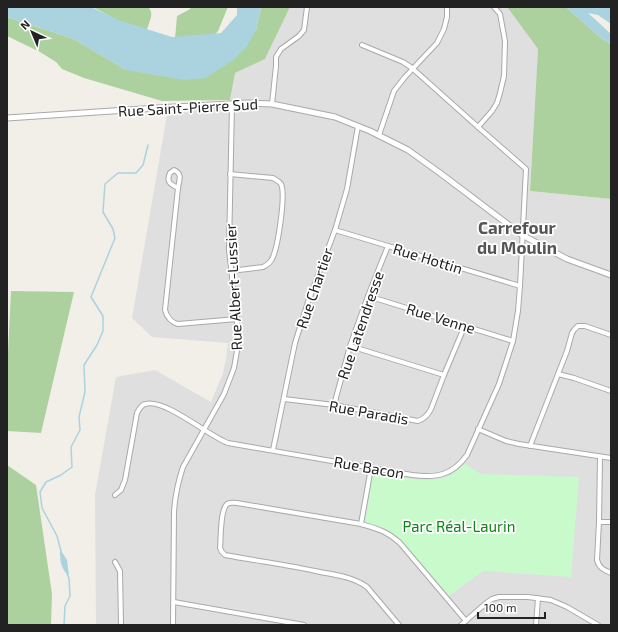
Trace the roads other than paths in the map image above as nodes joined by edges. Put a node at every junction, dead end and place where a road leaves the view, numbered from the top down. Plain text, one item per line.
1 (307, 7) edge
2 (447, 7) edge
3 (494, 7) edge
4 (362, 45) dead end
5 (412, 68) junction
6 (232, 104) junction
7 (272, 104) junction
8 (7, 118) edge
9 (358, 126) junction
10 (478, 128) junction
11 (380, 135) junction
12 (230, 174) junction
13 (178, 188) dead end
14 (335, 230) junction
15 (522, 235) junction
16 (388, 246) junction
17 (231, 271) junction
18 (611, 275) edge
19 (520, 286) junction
20 (368, 296) junction
21 (237, 319) junction
22 (465, 325) junction
23 (611, 335) edge
24 (513, 341) junction
25 (350, 346) junction
26 (558, 374) junction
27 (444, 375) junction
28 (611, 391) edge
29 (284, 399) junction
30 (334, 405) junction
31 (205, 429) junction
32 (478, 429) junction
33 (530, 446) junction
34 (273, 450) junction
35 (600, 457) junction
36 (611, 458) edge
37 (371, 468) junction
38 (115, 496) dead end
39 (599, 522) junction
40 (611, 522) edge
41 (361, 524) junction
42 (115, 562) dead end
43 (611, 573) edge
44 (538, 598) junction
45 (174, 602) junction
46 (466, 620) junction
47 (121, 625) edge
48 (173, 625) edge
49 (304, 625) edge
50 (399, 625) edge
51 (461, 625) edge
52 (536, 625) edge
53 (598, 625) edge

1 - 7 street
2 - 5 street
3 - 10 street
4 - 5 street
5 - 10 street
5 - 11 street
6 - 7 street, Rue Saint-Pierre Sud
6 - 8 street, Rue Saint-Pierre Sud
6 - 12 street, Rue Albert-Lussier
7 - 9 street, Rue Saint-Pierre Sud
9 - 11 street, Rue Saint-Pierre Sud
9 - 14 street, Rue Chartier
10 - 15 street, Rue Bacon
11 - 15 street, Rue Saint-Pierre Sud
12 - 17 street, Rue Albert-Lussier
12 - 17 street
13 - 21 street
14 - 16 street, Rue Hottin
14 - 29 street, Rue Chartier
15 - 18 street, Rue Saint-Pierre Sud
15 - 19 street, Rue Bacon
16 - 19 street, Rue Hottin
16 - 20 street, Rue Latendresse
17 - 21 street, Rue Albert-Lussier
19 - 24 street, Rue Bacon
20 - 22 street, Rue Venne
20 - 25 street, Rue Latendresse
21 - 31 street, Rue Albert-Lussier
22 - 24 street, Rue Venne
22 - 27 street, Rue Paradis
23 - 26 street
24 - 32 street, Rue Bacon
25 - 27 street
25 - 30 street, Rue Latendresse
26 - 28 street
26 - 33 street
27 - 30 street, Rue Paradis
29 - 30 street, Rue Paradis
29 - 34 street, Rue Chartier
31 - 34 street, Rue Bacon
31 - 38 street, Rue Bacon
31 - 45 street, Rue Albert-Lussier
32 - 33 street
32 - 37 street, Rue Bacon
33 - 35 street
34 - 37 street, Rue Bacon
35 - 36 street
35 - 39 street
37 - 41 street
39 - 40 street
39 - 43 street
41 - 46 street
41 - 50 street
42 - 47 street
44 - 46 street
44 - 52 street
44 - 53 street
45 - 48 street, Rue Albert-Lussier
45 - 49 street
46 - 51 street

